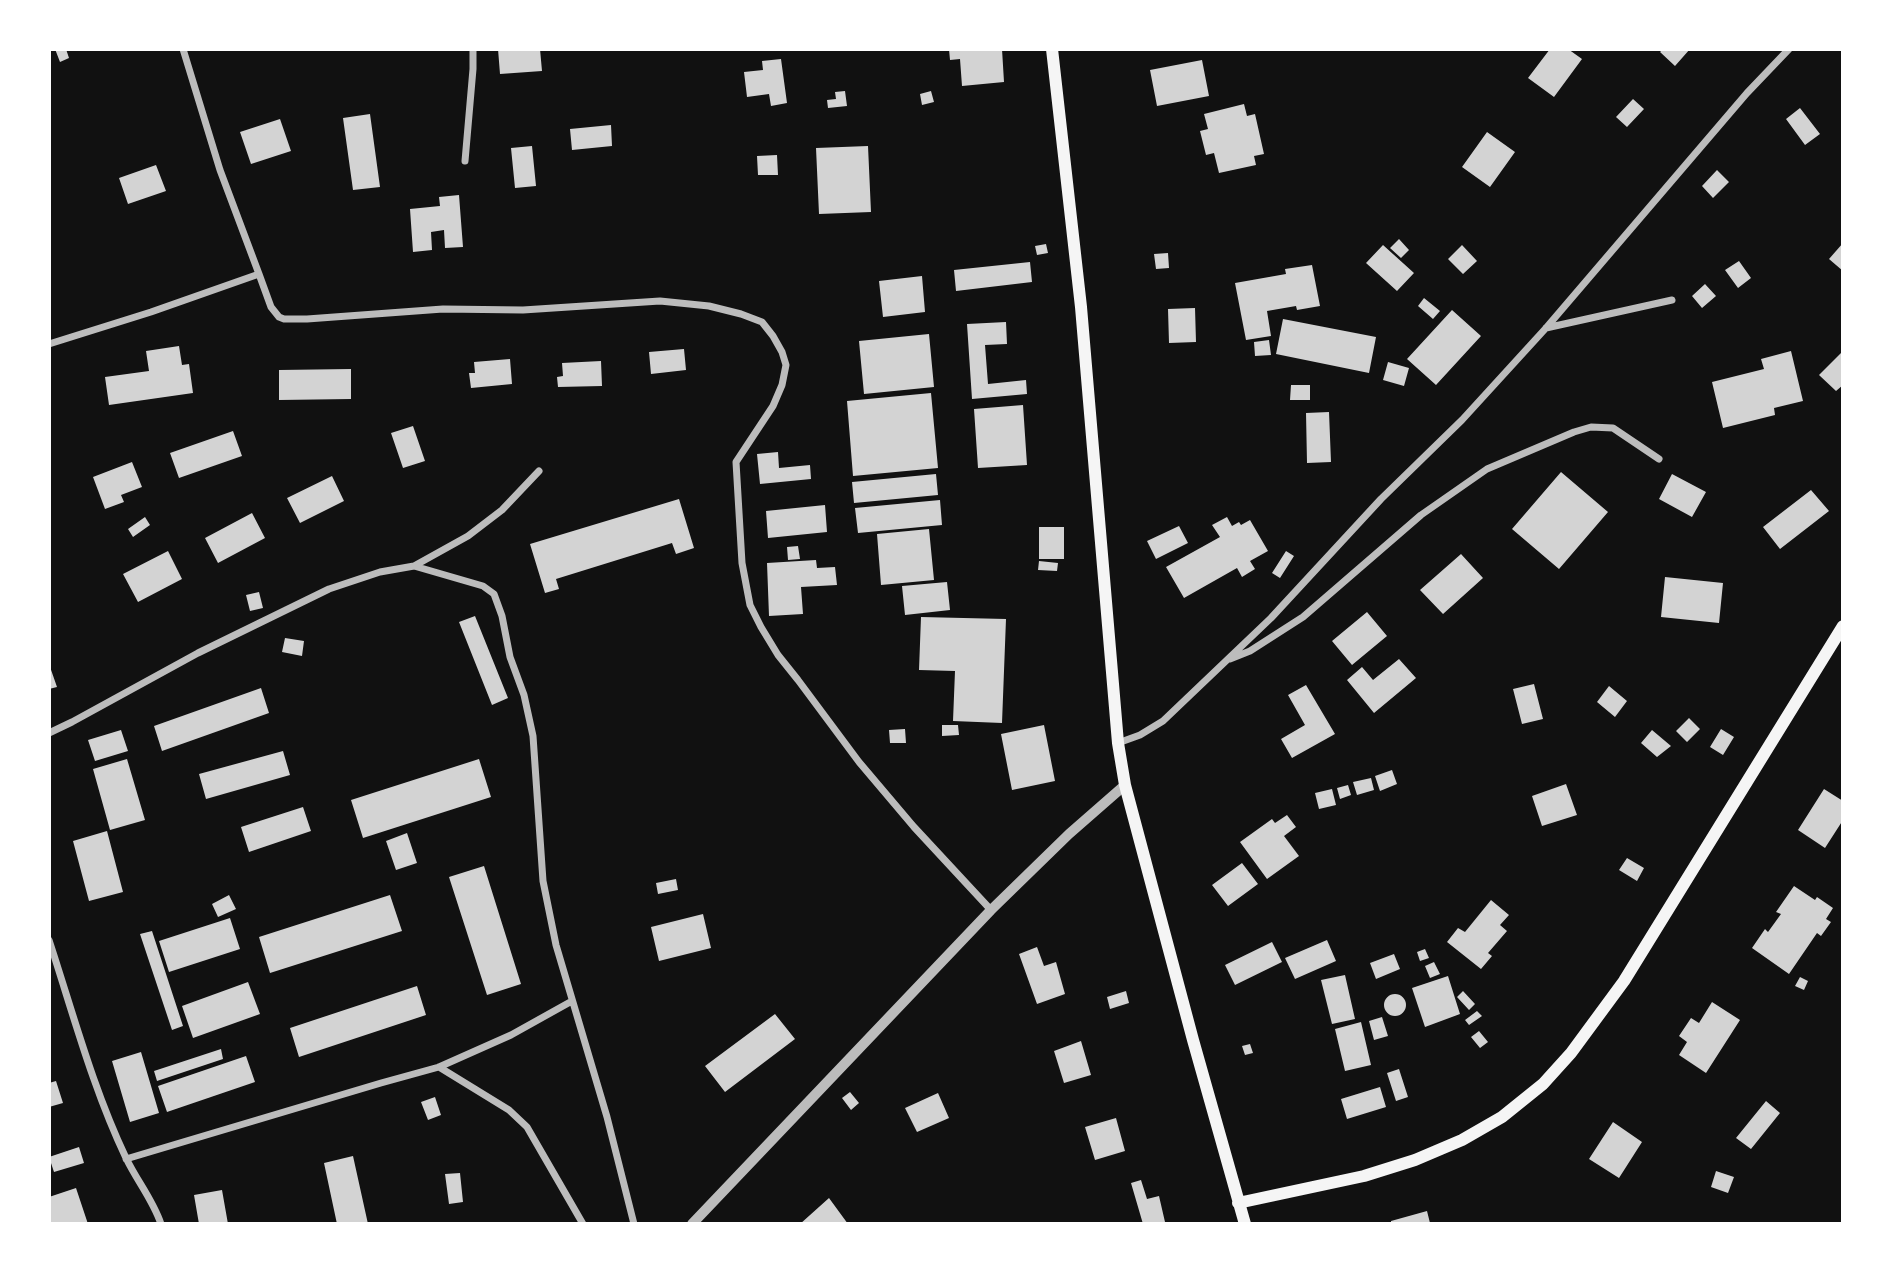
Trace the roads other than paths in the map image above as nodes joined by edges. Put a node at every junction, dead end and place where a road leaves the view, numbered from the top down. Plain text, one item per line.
1 (183, 49) edge
2 (473, 49) edge
3 (1052, 49) edge
4 (1789, 49) edge
5 (465, 161) dead end
6 (259, 274) junction
7 (1672, 300) dead end
8 (1546, 328) junction
9 (49, 344) edge
10 (1659, 459) dead end
11 (539, 471) dead end
12 (414, 566) junction
13 (1843, 626) edge
14 (1226, 661) junction
15 (49, 733) edge
16 (1118, 743) junction
17 (1125, 785) junction
18 (991, 910) junction
19 (49, 940) edge
20 (572, 1001) junction
21 (439, 1067) junction
22 (126, 1159) junction
23 (1238, 1203) junction
24 (161, 1224) edge
25 (583, 1224) edge
26 (634, 1224) edge
27 (692, 1224) edge
28 (1245, 1224) edge

1 - 6 street
2 - 5 street
3 - 16 main road
4 - 8 street
6 - 9 street
6 - 18 street
7 - 8 street
8 - 14 street
10 - 14 street
11 - 12 street
12 - 15 street
12 - 20 street
13 - 23 main road
14 - 16 street
16 - 17 main road
17 - 18 street
17 - 23 main road
18 - 27 street
19 - 22 street
20 - 21 street
20 - 26 street
21 - 22 street
21 - 25 street
22 - 24 street
23 - 28 main road

